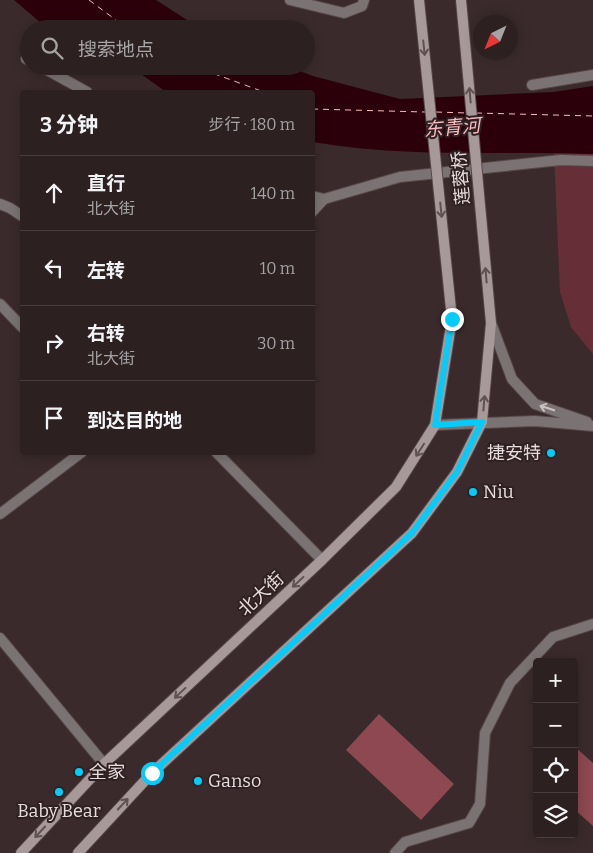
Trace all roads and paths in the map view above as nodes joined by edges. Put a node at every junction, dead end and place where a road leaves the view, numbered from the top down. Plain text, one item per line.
1 (290, 0) edge
2 (364, 0) edge
3 (419, 0) edge
4 (461, 0) edge
5 (56, 75) edge
6 (593, 75) edge
7 (532, 85) dead end
8 (83, 90) edge
9 (593, 161) edge
10 (315, 197) edge
11 (324, 199) junction
12 (0, 204) edge
13 (315, 209) edge
14 (20, 215) edge
15 (0, 304) edge
16 (452, 319) joint
17 (491, 323) junction
18 (20, 325) edge
19 (482, 422) junction
20 (435, 425) junction
21 (593, 425) edge
22 (78, 455) edge
23 (219, 455) edge
24 (0, 514) edge
25 (322, 560) junction
26 (593, 624) edge
27 (0, 638) edge
28 (104, 764) junction
29 (21, 853) edge
30 (78, 853) edge
31 (395, 853) edge

1 - 2 street
3 -> 16 main road, 莲蓉桥, bridge
17 -> 4 main road, 莲蓉桥, bridge
5 - 8 street
6 - 7 street
9 - 11 street
10 - 11 street
11 - 13 street
12 - 14 street
15 - 18 street
16 - 20 main road, 北大街
19 -> 17 main road
21 -> 17 street
19 - 20 street
19 - 21 street
30 -> 19 main road
20 -> 25 main road, 北大街
22 - 24 street
23 - 25 street
25 -> 28 main road, 北大街
26 - 31 street
27 - 28 street
28 -> 29 main road, 北大街

